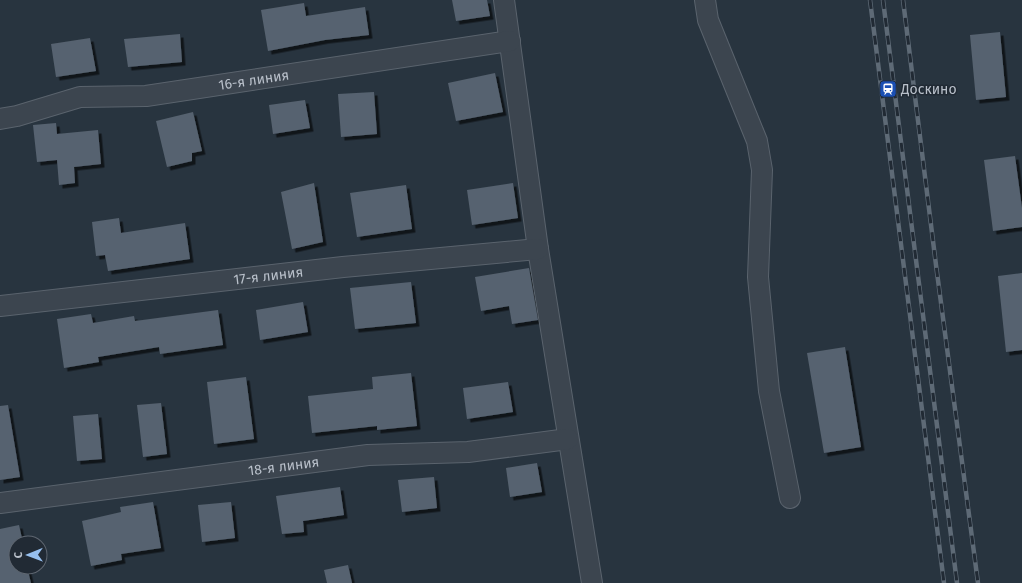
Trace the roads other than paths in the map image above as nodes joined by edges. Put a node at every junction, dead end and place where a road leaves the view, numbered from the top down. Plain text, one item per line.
1 (504, 0) edge
2 (706, 0) edge
3 (510, 41) junction
4 (0, 119) edge
5 (538, 249) junction
6 (0, 306) edge
7 (568, 439) junction
8 (790, 498) dead end
9 (0, 503) edge
10 (592, 583) edge

1 - 3 street
2 - 8 street
3 - 4 street, 16-я линия
3 - 5 street
5 - 6 street, 17-я линия
5 - 7 street
7 - 9 street, 18-я линия
7 - 10 street

